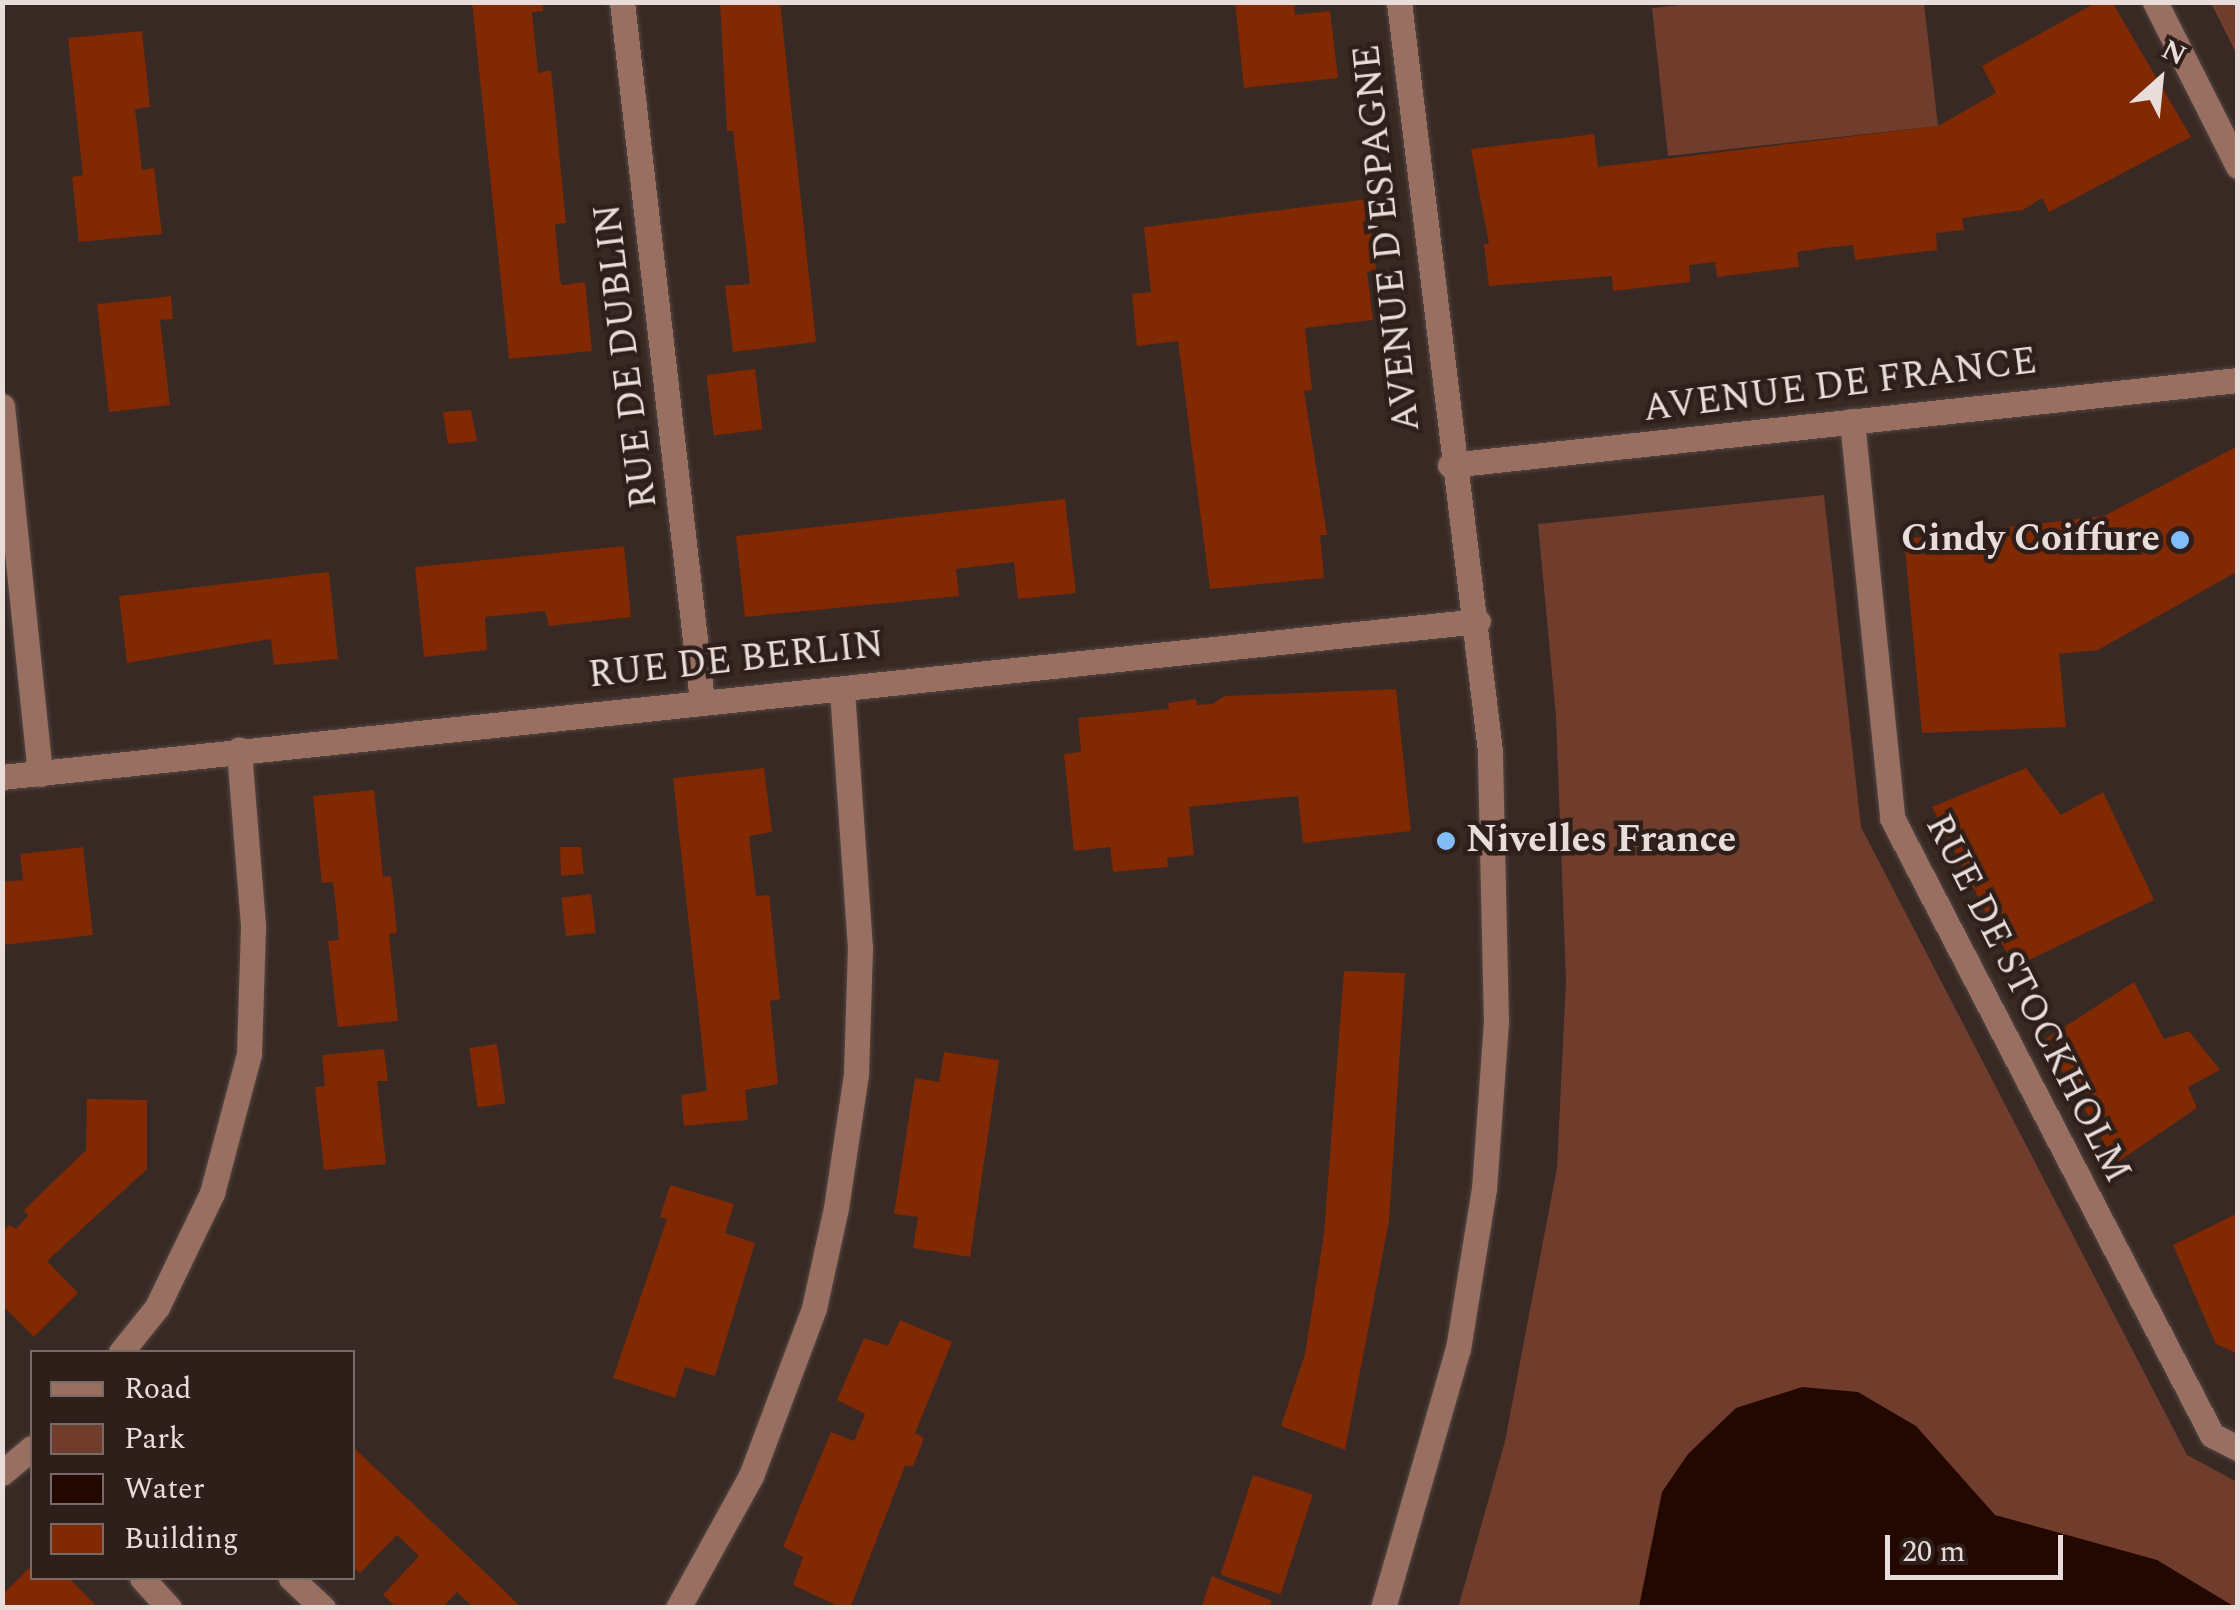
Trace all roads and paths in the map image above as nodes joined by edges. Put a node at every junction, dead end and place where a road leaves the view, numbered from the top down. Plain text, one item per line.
1 (622, 2) edge
2 (1399, 2) edge
3 (2155, 2) edge
4 (2238, 166) edge
5 (2238, 380) edge
6 (2, 406) edge
7 (1852, 421) junction
8 (1450, 465) junction
9 (1478, 622) junction
10 (842, 689) junction
11 (702, 701) junction
12 (239, 750) junction
13 (40, 774) junction
14 (2, 778) edge
15 (123, 1350) edge
16 (2238, 1448) edge
17 (30, 1454) edge
18 (2, 1474) edge
19 (144, 1580) edge
20 (293, 1580) edge
21 (169, 1608) edge
22 (323, 1608) edge
23 (678, 1608) edge
24 (1383, 1608) edge

1 - 11 street, RUE DE DUBLIN
2 - 8 street, AVENUE D'ESPAGNE
3 - 4 street
5 - 7 street, AVENUE DE FRANCE
6 - 13 street
7 - 8 street, AVENUE DE FRANCE
7 - 16 street, RUE DE STOCKHOLM
8 - 9 street, AVENUE D'ESPAGNE
9 - 10 street, RUE DE BERLIN
9 - 24 street, AVENUE D'ESPAGNE
10 - 11 street, RUE DE BERLIN
10 - 23 street
11 - 12 street, RUE DE BERLIN
12 - 13 street, RUE DE BERLIN
12 - 15 street
13 - 14 street, RUE DE BERLIN
17 - 18 street
19 - 21 street
20 - 22 street

